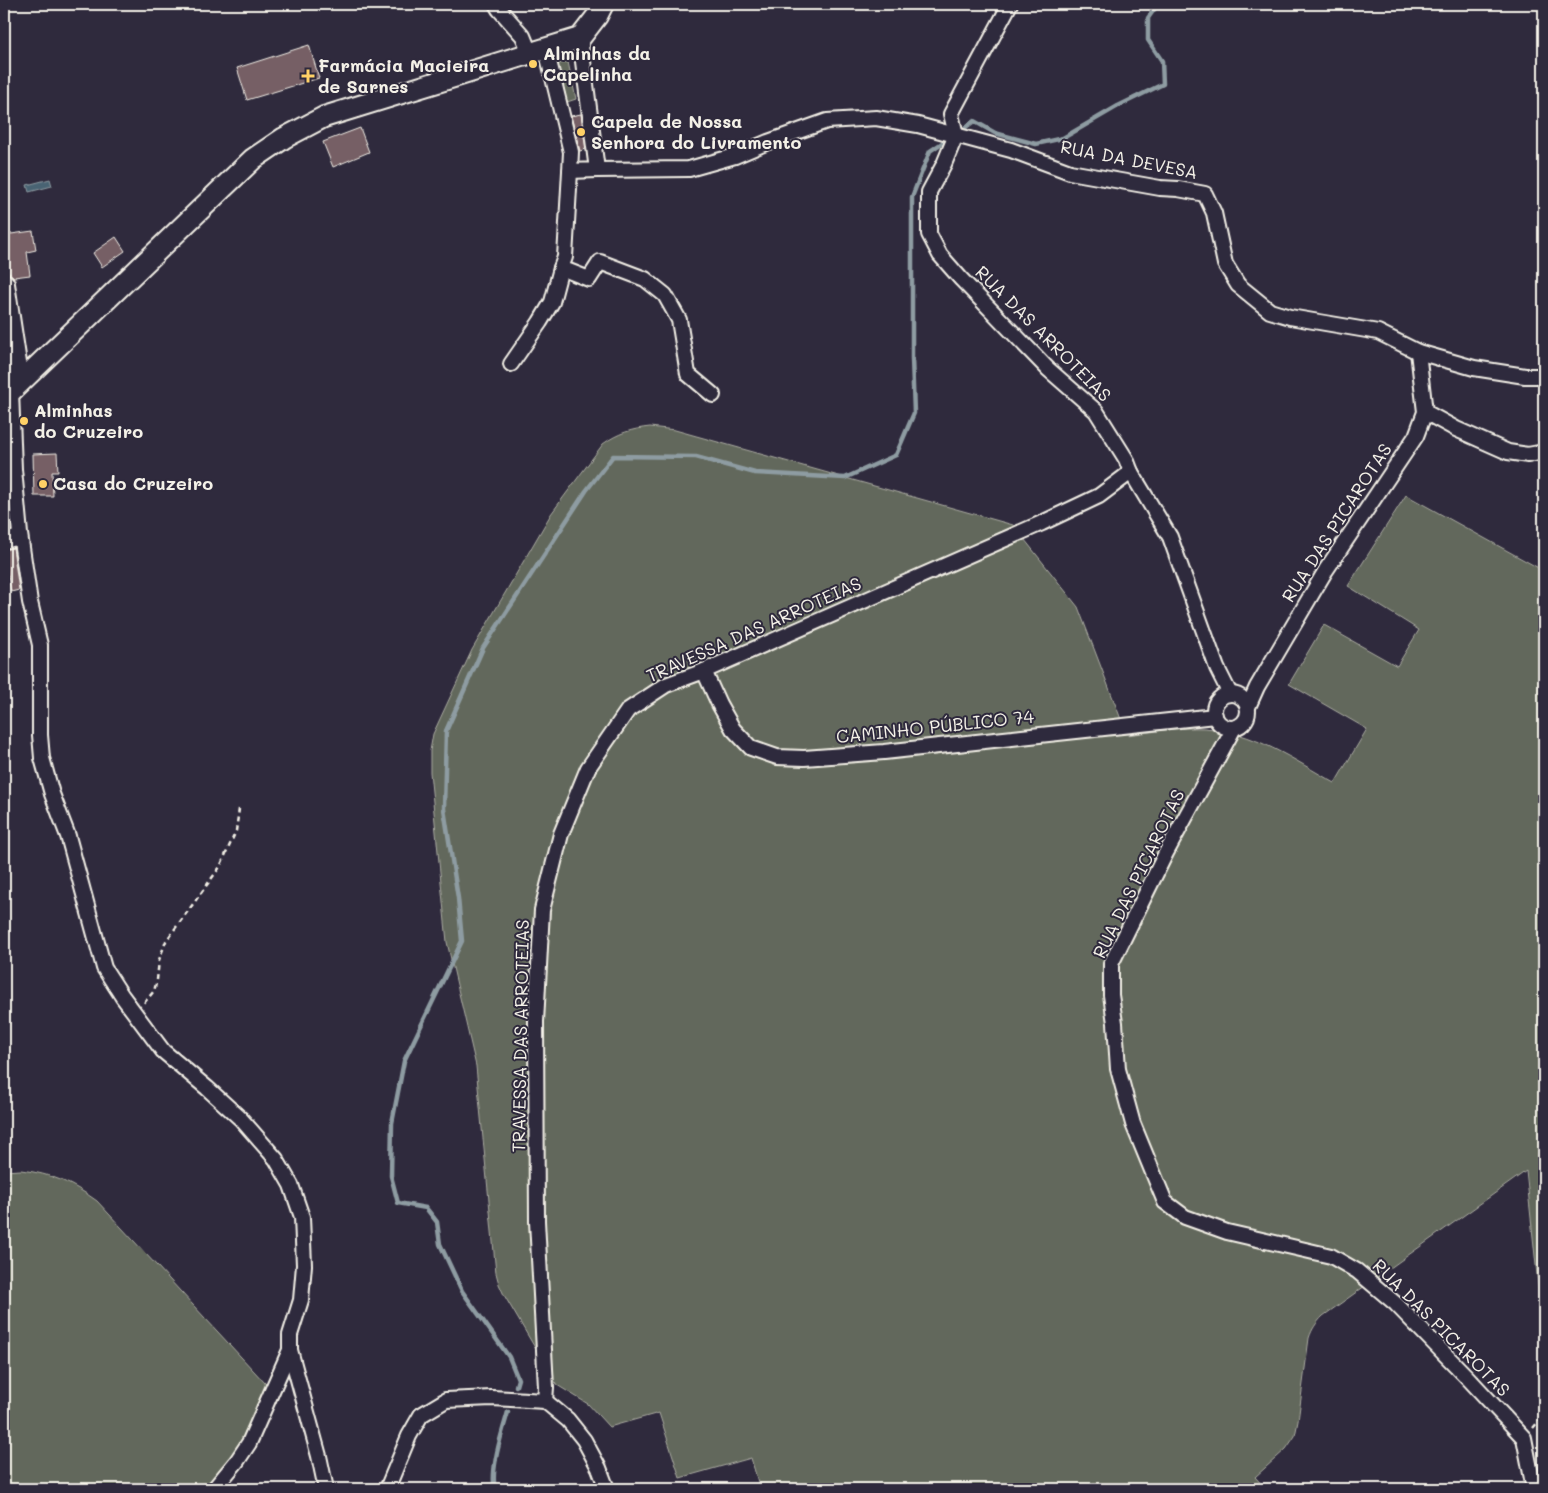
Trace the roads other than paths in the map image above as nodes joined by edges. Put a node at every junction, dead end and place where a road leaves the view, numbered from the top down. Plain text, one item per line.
1 (496, 4) edge
2 (603, 4) edge
3 (1010, 4) edge
4 (580, 38) junction
5 (538, 51) junction
6 (956, 135) junction
7 (597, 170) junction
8 (570, 171) junction
9 (561, 268) junction
10 (4, 284) edge
11 (1418, 352) junction
12 (511, 364) dead end
13 (1544, 376) edge
14 (11, 391) edge
15 (713, 395) dead end
16 (1425, 412) junction
17 (8, 416) edge
18 (1544, 452) edge
19 (1131, 472) junction
20 (20, 537) junction
21 (4, 541) edge
22 (704, 671) junction
23 (1230, 694) junction
24 (1248, 707) junction
25 (1215, 716) junction
26 (1234, 728) junction
27 (290, 1350) junction
28 (545, 1401) junction
29 (1530, 1486) edge
30 (214, 1489) edge
31 (326, 1489) edge
32 (387, 1489) edge
33 (607, 1489) edge

1 - 5 street
2 - 4 main road
3 - 6 street
4 - 5 main road
4 - 7 street
5 - 8 street
5 - 14 main road
6 - 7 street
6 - 11 street, RUA DA DEVESA
6 - 19 street, RUA DAS ARROTEIAS
7 - 8 street
8 - 9 street
9 - 12 street
9 - 15 street
10 - 14 main road
11 - 13 street, RUA DA DEVESA
11 - 16 street, RUA DAS PICAROTAS
14 - 17 street
16 - 18 street
16 - 24 street, RUA DAS PICAROTAS
17 - 20 street
19 - 22 street, TRAVESSA DAS ARROTEIAS
19 - 23 street, RUA DAS ARROTEIAS
20 - 21 street
20 - 27 street
22 - 25 street, CAMINHO PÚBLICO 74
22 - 28 street, TRAVESSA DAS ARROTEIAS
23 - 24 street
23 - 25 street
24 - 26 street
25 - 26 street
26 - 29 street, RUA DAS PICAROTAS
27 - 30 street
27 - 31 street
28 - 32 street
28 - 33 street

